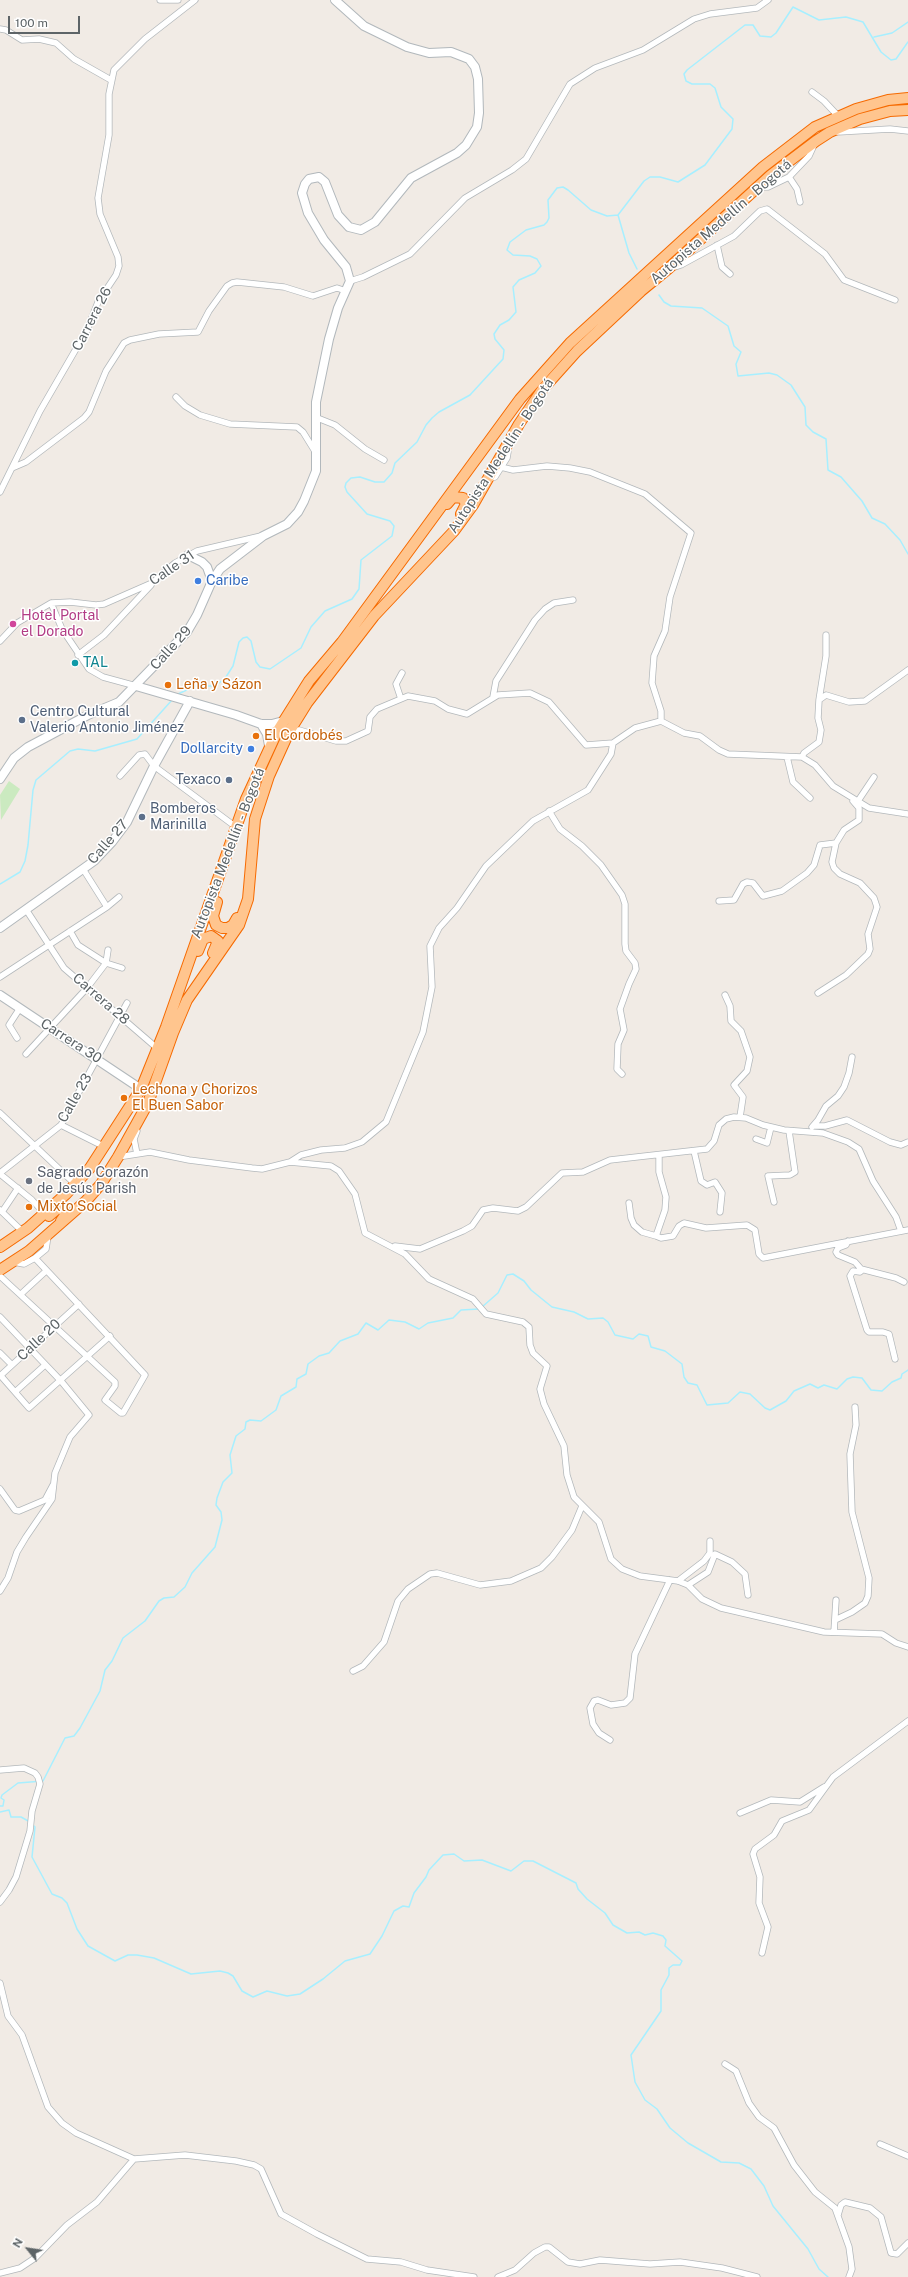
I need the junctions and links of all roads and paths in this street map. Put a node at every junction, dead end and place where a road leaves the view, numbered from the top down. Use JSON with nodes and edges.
{"nodes":[{"id":1,"x":160,"y":0,"type":"edge"},
{"id":2,"x":178,"y":0,"type":"edge"},
{"id":3,"x":195,"y":0,"type":"edge"},
{"id":4,"x":335,"y":0,"type":"edge"},
{"id":5,"x":768,"y":0,"type":"edge"},
{"id":6,"x":0,"y":29,"type":"edge"},
{"id":7,"x":112,"y":80,"type":"junction"},
{"id":8,"x":812,"y":92,"type":"dead end"},
{"id":9,"x":908,"y":98,"type":"edge"},
{"id":10,"x":908,"y":110,"type":"edge"},
{"id":11,"x":839,"y":116,"type":"junction"},
{"id":12,"x":908,"y":131,"type":"edge"},
{"id":13,"x":830,"y":132,"type":"junction"},
{"id":14,"x":816,"y":141,"type":"junction"},
{"id":15,"x":789,"y":177,"type":"junction"},
{"id":16,"x":760,"y":187,"type":"junction"},
{"id":17,"x":800,"y":202,"type":"dead end"},
{"id":18,"x":717,"y":245,"type":"junction"},
{"id":19,"x":670,"y":268,"type":"junction"},
{"id":20,"x":730,"y":274,"type":"dead end"},
{"id":21,"x":350,"y":281,"type":"junction"},
{"id":22,"x":346,"y":291,"type":"junction"},
{"id":23,"x":895,"y":300,"type":"dead end"},
{"id":24,"x":176,"y":397,"type":"dead end"},
{"id":25,"x":315,"y":417,"type":"junction"},
{"id":26,"x":506,"y":448,"type":"junction"},
{"id":27,"x":317,"y":455,"type":"junction"},
{"id":28,"x":384,"y":460,"type":"dead end"},
{"id":29,"x":501,"y":467,"type":"junction"},
{"id":30,"x":12,"y":468,"type":"junction"},
{"id":31,"x":488,"y":479,"type":"junction"},
{"id":32,"x":0,"y":492,"type":"edge"},
{"id":33,"x":422,"y":531,"type":"junction"},
{"id":34,"x":263,"y":536,"type":"junction"},
{"id":35,"x":188,"y":555,"type":"junction"},
{"id":36,"x":430,"y":557,"type":"junction"},
{"id":37,"x":212,"y":581,"type":"junction"},
{"id":38,"x":152,"y":583,"type":"junction"},
{"id":39,"x":572,"y":600,"type":"dead end"},
{"id":40,"x":51,"y":603,"type":"junction"},
{"id":41,"x":826,"y":635,"type":"dead end"},
{"id":42,"x":0,"y":641,"type":"edge"},
{"id":43,"x":78,"y":655,"type":"junction"},
{"id":44,"x":908,"y":670,"type":"edge"},
{"id":45,"x":402,"y":673,"type":"dead end"},
{"id":46,"x":136,"y":686,"type":"junction"},
{"id":47,"x":492,"y":697,"type":"junction"},
{"id":48,"x":401,"y":699,"type":"junction"},
{"id":49,"x":819,"y":700,"type":"junction"},
{"id":50,"x":190,"y":701,"type":"junction"},
{"id":51,"x":283,"y":721,"type":"junction"},
{"id":52,"x":661,"y":722,"type":"junction"},
{"id":53,"x":261,"y":724,"type":"junction"},
{"id":54,"x":289,"y":732,"type":"junction"},
{"id":55,"x":613,"y":743,"type":"junction"},
{"id":56,"x":269,"y":746,"type":"junction"},
{"id":57,"x":786,"y":757,"type":"junction"},
{"id":58,"x":802,"y":757,"type":"junction"},
{"id":59,"x":154,"y":766,"type":"junction"},
{"id":60,"x":120,"y":776,"type":"dead end"},
{"id":61,"x":874,"y":777,"type":"dead end"},
{"id":62,"x":0,"y":778,"type":"edge"},
{"id":63,"x":850,"y":797,"type":"junction"},
{"id":64,"x":810,"y":798,"type":"dead end"},
{"id":65,"x":858,"y":801,"type":"junction"},
{"id":66,"x":549,"y":811,"type":"junction"},
{"id":67,"x":908,"y":814,"type":"edge"},
{"id":68,"x":236,"y":827,"type":"junction"},
{"id":69,"x":836,"y":843,"type":"junction"},
{"id":70,"x":251,"y":852,"type":"junction"},
{"id":71,"x":222,"y":866,"type":"junction"},
{"id":72,"x":83,"y":869,"type":"junction"},
{"id":73,"x":119,"y":897,"type":"dead end"},
{"id":74,"x":719,"y":901,"type":"dead end"},
{"id":75,"x":107,"y":907,"type":"junction"},
{"id":76,"x":27,"y":911,"type":"junction"},
{"id":77,"x":0,"y":928,"type":"edge"},
{"id":78,"x":70,"y":931,"type":"junction"},
{"id":79,"x":48,"y":946,"type":"junction"},
{"id":80,"x":108,"y":950,"type":"dead end"},
{"id":81,"x":106,"y":962,"type":"junction"},
{"id":82,"x":122,"y":968,"type":"dead end"},
{"id":83,"x":0,"y":977,"type":"edge"},
{"id":84,"x":87,"y":988,"type":"junction"},
{"id":85,"x":818,"y":994,"type":"dead end"},
{"id":86,"x":0,"y":995,"type":"edge"},
{"id":87,"x":190,"y":995,"type":"junction"},
{"id":88,"x":725,"y":995,"type":"dead end"},
{"id":89,"x":175,"y":998,"type":"junction"},
{"id":90,"x":127,"y":1003,"type":"dead end"},
{"id":91,"x":20,"y":1008,"type":"junction"},
{"id":92,"x":120,"y":1016,"type":"junction"},
{"id":93,"x":49,"y":1028,"type":"junction"},
{"id":94,"x":17,"y":1038,"type":"dead end"},
{"id":95,"x":158,"y":1049,"type":"junction"},
{"id":96,"x":26,"y":1054,"type":"dead end"},
{"id":97,"x":852,"y":1057,"type":"dead end"},
{"id":98,"x":98,"y":1058,"type":"junction"},
{"id":99,"x":622,"y":1074,"type":"dead end"},
{"id":100,"x":141,"y":1089,"type":"junction"},
{"id":101,"x":148,"y":1103,"type":"junction"},
{"id":102,"x":0,"y":1113,"type":"edge"},
{"id":103,"x":740,"y":1117,"type":"junction"},
{"id":104,"x":61,"y":1125,"type":"junction"},
{"id":105,"x":814,"y":1126,"type":"junction"},
{"id":106,"x":771,"y":1127,"type":"junction"},
{"id":107,"x":789,"y":1130,"type":"junction"},
{"id":108,"x":808,"y":1131,"type":"junction"},
{"id":109,"x":756,"y":1139,"type":"dead end"},
{"id":110,"x":908,"y":1142,"type":"edge"},
{"id":111,"x":35,"y":1146,"type":"junction"},
{"id":112,"x":105,"y":1147,"type":"junction"},
{"id":113,"x":694,"y":1152,"type":"junction"},
{"id":114,"x":137,"y":1154,"type":"junction"},
{"id":115,"x":659,"y":1155,"type":"junction"},
{"id":116,"x":118,"y":1157,"type":"junction"},
{"id":117,"x":290,"y":1162,"type":"junction"},
{"id":118,"x":0,"y":1174,"type":"edge"},
{"id":119,"x":75,"y":1184,"type":"junction"},
{"id":120,"x":18,"y":1188,"type":"junction"},
{"id":121,"x":774,"y":1202,"type":"dead end"},
{"id":122,"x":629,"y":1203,"type":"dead end"},
{"id":123,"x":1,"y":1211,"type":"edge"},
{"id":124,"x":720,"y":1212,"type":"dead end"},
{"id":125,"x":44,"y":1213,"type":"junction"},
{"id":126,"x":908,"y":1230,"type":"edge"},
{"id":127,"x":901,"y":1231,"type":"junction"},
{"id":128,"x":20,"y":1234,"type":"junction"},
{"id":129,"x":48,"y":1236,"type":"junction"},
{"id":130,"x":656,"y":1236,"type":"junction"},
{"id":131,"x":848,"y":1242,"type":"junction"},
{"id":132,"x":388,"y":1245,"type":"junction"},
{"id":133,"x":0,"y":1247,"type":"edge"},
{"id":134,"x":22,"y":1256,"type":"junction"},
{"id":135,"x":35,"y":1258,"type":"junction"},
{"id":136,"x":13,"y":1262,"type":"junction"},
{"id":137,"x":861,"y":1269,"type":"junction"},
{"id":138,"x":0,"y":1270,"type":"edge"},
{"id":139,"x":46,"y":1271,"type":"junction"},
{"id":140,"x":0,"y":1276,"type":"edge"},
{"id":141,"x":904,"y":1282,"type":"dead end"},
{"id":142,"x":21,"y":1294,"type":"junction"},
{"id":143,"x":79,"y":1304,"type":"junction"},
{"id":144,"x":0,"y":1317,"type":"edge"},
{"id":145,"x":55,"y":1325,"type":"junction"},
{"id":146,"x":110,"y":1336,"type":"junction"},
{"id":147,"x":29,"y":1348,"type":"junction"},
{"id":148,"x":0,"y":1352,"type":"edge"},
{"id":149,"x":88,"y":1356,"type":"junction"},
{"id":150,"x":895,"y":1359,"type":"dead end"},
{"id":151,"x":12,"y":1365,"type":"junction"},
{"id":152,"x":45,"y":1366,"type":"junction"},
{"id":153,"x":0,"y":1376,"type":"edge"},
{"id":154,"x":62,"y":1381,"type":"junction"},
{"id":155,"x":15,"y":1392,"type":"junction"},
{"id":156,"x":855,"y":1407,"type":"dead end"},
{"id":157,"x":54,"y":1480,"type":"junction"},
{"id":158,"x":0,"y":1489,"type":"edge"},
{"id":159,"x":582,"y":1506,"type":"junction"},
{"id":160,"x":710,"y":1541,"type":"dead end"},
{"id":161,"x":670,"y":1580,"type":"junction"},
{"id":162,"x":678,"y":1581,"type":"junction"},
{"id":163,"x":688,"y":1585,"type":"junction"},
{"id":164,"x":0,"y":1591,"type":"edge"},
{"id":165,"x":748,"y":1595,"type":"dead end"},
{"id":166,"x":836,"y":1600,"type":"dead end"},
{"id":167,"x":835,"y":1620,"type":"junction"},
{"id":168,"x":834,"y":1632,"type":"junction"},
{"id":169,"x":908,"y":1647,"type":"edge"},
{"id":170,"x":353,"y":1671,"type":"dead end"},
{"id":171,"x":908,"y":1720,"type":"edge"},
{"id":172,"x":610,"y":1740,"type":"dead end"},
{"id":173,"x":0,"y":1770,"type":"edge"},
{"id":174,"x":825,"y":1785,"type":"junction"},
{"id":175,"x":740,"y":1813,"type":"dead end"},
{"id":176,"x":0,"y":1902,"type":"edge"},
{"id":177,"x":762,"y":1953,"type":"dead end"},
{"id":178,"x":0,"y":1984,"type":"edge"},
{"id":179,"x":725,"y":2064,"type":"dead end"},
{"id":180,"x":880,"y":2144,"type":"dead end"},
{"id":181,"x":908,"y":2156,"type":"edge"},
{"id":182,"x":134,"y":2159,"type":"junction"},
{"id":183,"x":838,"y":2214,"type":"junction"},
{"id":184,"x":908,"y":2244,"type":"edge"},
{"id":185,"x":0,"y":2274,"type":"edge"},
{"id":186,"x":474,"y":2277,"type":"edge"},
{"id":187,"x":498,"y":2277,"type":"edge"},
{"id":188,"x":757,"y":2277,"type":"edge"},
{"id":189,"x":849,"y":2277,"type":"edge"}],
"edges":[{"from":1,"to":2,"type":"street"},
{"from":3,"to":7,"type":"street","name":"Carrera 26"},
{"from":4,"to":21,"type":"main road"},
{"from":5,"to":21,"type":"street"},
{"from":6,"to":7,"type":"street"},
{"from":7,"to":30,"type":"street","name":"Carrera 26"},
{"from":8,"to":11,"type":"street"},
{"from":9,"to":11,"type":"highway","name":"Autopista Medellín - Bogotá"},
{"from":10,"to":13,"type":"highway","name":"Autopista Medellín - Bogotá"},
{"from":11,"to":33,"type":"highway","name":"Autopista Medellín - Bogotá"},
{"from":12,"to":13,"type":"street"},
{"from":13,"to":14,"type":"highway","name":"Autopista Medellín - Bogotá"},
{"from":14,"to":15,"type":"street"},
{"from":14,"to":16,"type":"highway","name":"Autopista Medellín - Bogotá"},
{"from":15,"to":16,"type":"street"},
{"from":15,"to":17,"type":"street"},
{"from":16,"to":19,"type":"highway","name":"Autopista Medellín - Bogotá"},
{"from":18,"to":19,"type":"street"},
{"from":18,"to":20,"type":"street"},
{"from":18,"to":23,"type":"street"},
{"from":19,"to":26,"type":"highway","name":"Autopista Medellín - Bogotá"},
{"from":21,"to":22,"type":"main road","name":"Calle 29"},
{"from":22,"to":25,"type":"main road","name":"Calle 29"},
{"from":22,"to":30,"type":"street"},
{"from":24,"to":27,"type":"street"},
{"from":25,"to":27,"type":"main road","name":"Calle 29"},
{"from":25,"to":28,"type":"street"},
{"from":26,"to":29,"type":"street"},
{"from":26,"to":31,"type":"highway","name":"Autopista Medellín - Bogotá"},
{"from":27,"to":34,"type":"main road","name":"Calle 29"},
{"from":29,"to":31,"type":"street"},
{"from":29,"to":52,"type":"street"},
{"from":30,"to":32,"type":"street","name":"Carrera 26"},
{"from":31,"to":36,"type":"highway","name":"Autopista Medellín - Bogotá"},
{"from":33,"to":36,"type":"highway"},
{"from":33,"to":51,"type":"highway","name":"Autopista Medellín - Bogotá"},
{"from":34,"to":35,"type":"street","name":"Calle 31"},
{"from":34,"to":37,"type":"main road","name":"Calle 29"},
{"from":35,"to":37,"type":"main road"},
{"from":35,"to":38,"type":"street","name":"Calle 31"},
{"from":36,"to":54,"type":"highway","name":"Autopista Medellín - Bogotá"},
{"from":37,"to":46,"type":"main road","name":"Calle 29"},
{"from":38,"to":40,"type":"street","name":"Calle 31"},
{"from":38,"to":43,"type":"street"},
{"from":39,"to":47,"type":"street"},
{"from":40,"to":42,"type":"street","name":"Calle 31"},
{"from":40,"to":43,"type":"street"},
{"from":41,"to":49,"type":"street"},
{"from":43,"to":46,"type":"street"},
{"from":44,"to":49,"type":"street"},
{"from":45,"to":48,"type":"street"},
{"from":46,"to":50,"type":"main road"},
{"from":46,"to":62,"type":"main road","name":"Calle 29"},
{"from":47,"to":48,"type":"street"},
{"from":47,"to":55,"type":"street"},
{"from":48,"to":54,"type":"street"},
{"from":49,"to":58,"type":"street"},
{"from":50,"to":53,"type":"main road"},
{"from":50,"to":59,"type":"main road","name":"Calle 27"},
{"from":51,"to":53,"type":"main road"},
{"from":51,"to":56,"type":"highway","name":"Autopista Medellín - Bogotá"},
{"from":52,"to":55,"type":"street"},
{"from":52,"to":57,"type":"street"},
{"from":53,"to":56,"type":"main road"},
{"from":54,"to":70,"type":"highway","name":"Autopista Medellín - Bogotá"},
{"from":55,"to":66,"type":"street"},
{"from":56,"to":68,"type":"highway","name":"Autopista Medellín - Bogotá"},
{"from":57,"to":58,"type":"street"},
{"from":57,"to":64,"type":"street"},
{"from":58,"to":63,"type":"street"},
{"from":59,"to":60,"type":"street"},
{"from":59,"to":68,"type":"street"},
{"from":59,"to":72,"type":"main road","name":"Calle 27"},
{"from":61,"to":65,"type":"street"},
{"from":63,"to":65,"type":"street"},
{"from":63,"to":69,"type":"street"},
{"from":65,"to":67,"type":"street"},
{"from":66,"to":99,"type":"street"},
{"from":66,"to":117,"type":"street"},
{"from":68,"to":71,"type":"highway","name":"Autopista Medellín - Bogotá"},
{"from":69,"to":74,"type":"street"},
{"from":69,"to":85,"type":"street"},
{"from":70,"to":71,"type":"highway"},
{"from":70,"to":87,"type":"highway","name":"Autopista Medellín - Bogotá"},
{"from":71,"to":89,"type":"highway","name":"Autopista Medellín - Bogotá"},
{"from":72,"to":75,"type":"street"},
{"from":72,"to":76,"type":"main road","name":"Calle 27"},
{"from":73,"to":75,"type":"street"},
{"from":75,"to":78,"type":"street"},
{"from":76,"to":77,"type":"main road","name":"Calle 27"},
{"from":76,"to":79,"type":"street","name":"Carrera 28"},
{"from":78,"to":79,"type":"street"},
{"from":78,"to":81,"type":"street"},
{"from":79,"to":83,"type":"street"},
{"from":79,"to":84,"type":"street","name":"Carrera 28"},
{"from":80,"to":81,"type":"street"},
{"from":81,"to":82,"type":"street"},
{"from":81,"to":84,"type":"street"},
{"from":84,"to":92,"type":"street","name":"Carrera 28"},
{"from":84,"to":93,"type":"street"},
{"from":86,"to":91,"type":"main road","name":"Carrera 30"},
{"from":87,"to":89,"type":"highway"},
{"from":87,"to":101,"type":"highway","name":"Autopista Medellín - Bogotá"},
{"from":88,"to":103,"type":"street"},
{"from":89,"to":95,"type":"highway","name":"Autopista Medellín - Bogotá"},
{"from":90,"to":92,"type":"street","name":"Calle 23"},
{"from":91,"to":93,"type":"main road","name":"Carrera 30"},
{"from":91,"to":94,"type":"street"},
{"from":92,"to":95,"type":"street","name":"Carrera 28"},
{"from":92,"to":98,"type":"street","name":"Calle 23"},
{"from":93,"to":96,"type":"street"},
{"from":93,"to":98,"type":"main road","name":"Carrera 30"},
{"from":95,"to":100,"type":"highway","name":"Autopista Medellín - Bogotá"},
{"from":97,"to":105,"type":"street"},
{"from":98,"to":100,"type":"main road","name":"Carrera 30"},
{"from":98,"to":104,"type":"street","name":"Calle 23"},
{"from":100,"to":112,"type":"highway","name":"Autopista Medellín - Bogotá"},
{"from":101,"to":114,"type":"street"},
{"from":101,"to":116,"type":"highway","name":"Autopista Medellín - Bogotá"},
{"from":102,"to":111,"type":"street"},
{"from":103,"to":106,"type":"street"},
{"from":103,"to":113,"type":"street"},
{"from":104,"to":111,"type":"street","name":"Calle 23"},
{"from":104,"to":112,"type":"street"},
{"from":105,"to":108,"type":"street"},
{"from":105,"to":110,"type":"street"},
{"from":106,"to":107,"type":"street"},
{"from":106,"to":109,"type":"street"},
{"from":107,"to":108,"type":"street"},
{"from":107,"to":121,"type":"street"},
{"from":108,"to":127,"type":"street"},
{"from":111,"to":118,"type":"street","name":"Calle 23"},
{"from":111,"to":119,"type":"street"},
{"from":112,"to":119,"type":"highway","name":"Autopista Medellín - Bogotá"},
{"from":113,"to":115,"type":"street"},
{"from":113,"to":124,"type":"street"},
{"from":114,"to":116,"type":"street"},
{"from":114,"to":117,"type":"street"},
{"from":115,"to":130,"type":"street"},
{"from":115,"to":132,"type":"street"},
{"from":116,"to":129,"type":"highway","name":"Autopista Medellín - Bogotá"},
{"from":117,"to":132,"type":"street"},
{"from":118,"to":120,"type":"street"},
{"from":119,"to":125,"type":"highway","name":"Autopista Medellín - Bogotá"},
{"from":120,"to":123,"type":"street"},
{"from":120,"to":125,"type":"street"},
{"from":122,"to":130,"type":"street"},
{"from":123,"to":128,"type":"street"},
{"from":125,"to":128,"type":"highway","name":"Autopista Medellín - Bogotá"},
{"from":126,"to":127,"type":"street"},
{"from":127,"to":131,"type":"street"},
{"from":128,"to":133,"type":"highway","name":"Autopista Medellín - Bogotá"},
{"from":128,"to":134,"type":"highway"},
{"from":129,"to":134,"type":"highway","name":"Autopista Medellín - Bogotá"},
{"from":129,"to":135,"type":"street"},
{"from":130,"to":131,"type":"street"},
{"from":131,"to":137,"type":"street"},
{"from":132,"to":159,"type":"street"},
{"from":134,"to":136,"type":"highway","name":"Autopista Medellín - Bogotá"},
{"from":135,"to":136,"type":"street"},
{"from":135,"to":139,"type":"street"},
{"from":136,"to":138,"type":"highway","name":"Autopista Medellín - Bogotá"},
{"from":137,"to":141,"type":"street"},
{"from":137,"to":150,"type":"street"},
{"from":139,"to":142,"type":"street"},
{"from":139,"to":143,"type":"street"},
{"from":140,"to":142,"type":"street"},
{"from":142,"to":145,"type":"street"},
{"from":143,"to":145,"type":"street","name":"Calle 20"},
{"from":143,"to":146,"type":"street"},
{"from":144,"to":147,"type":"street"},
{"from":145,"to":147,"type":"street","name":"Calle 20"},
{"from":145,"to":149,"type":"street"},
{"from":146,"to":149,"type":"street"},
{"from":146,"to":149,"type":"street"},
{"from":147,"to":151,"type":"street","name":"Calle 20"},
{"from":147,"to":152,"type":"street"},
{"from":148,"to":151,"type":"street"},
{"from":149,"to":154,"type":"street"},
{"from":151,"to":153,"type":"street","name":"Calle 20"},
{"from":152,"to":154,"type":"street"},
{"from":152,"to":155,"type":"street"},
{"from":153,"to":155,"type":"street"},
{"from":154,"to":155,"type":"street"},
{"from":154,"to":157,"type":"street"},
{"from":156,"to":167,"type":"street"},
{"from":157,"to":158,"type":"street"},
{"from":157,"to":164,"type":"street"},
{"from":159,"to":161,"type":"street"},
{"from":159,"to":170,"type":"street"},
{"from":160,"to":162,"type":"street"},
{"from":161,"to":162,"type":"street"},
{"from":161,"to":172,"type":"street"},
{"from":162,"to":163,"type":"street"},
{"from":163,"to":165,"type":"street"},
{"from":163,"to":168,"type":"street"},
{"from":166,"to":167,"type":"street"},
{"from":167,"to":168,"type":"street"},
{"from":168,"to":169,"type":"street"},
{"from":171,"to":174,"type":"street"},
{"from":173,"to":176,"type":"street"},
{"from":174,"to":175,"type":"street"},
{"from":174,"to":177,"type":"street"},
{"from":178,"to":182,"type":"street"},
{"from":179,"to":183,"type":"street"},
{"from":180,"to":181,"type":"street"},
{"from":182,"to":185,"type":"street"},
{"from":182,"to":186,"type":"street"},
{"from":183,"to":184,"type":"street"},
{"from":183,"to":189,"type":"street"},
{"from":187,"to":188,"type":"street"}]}
